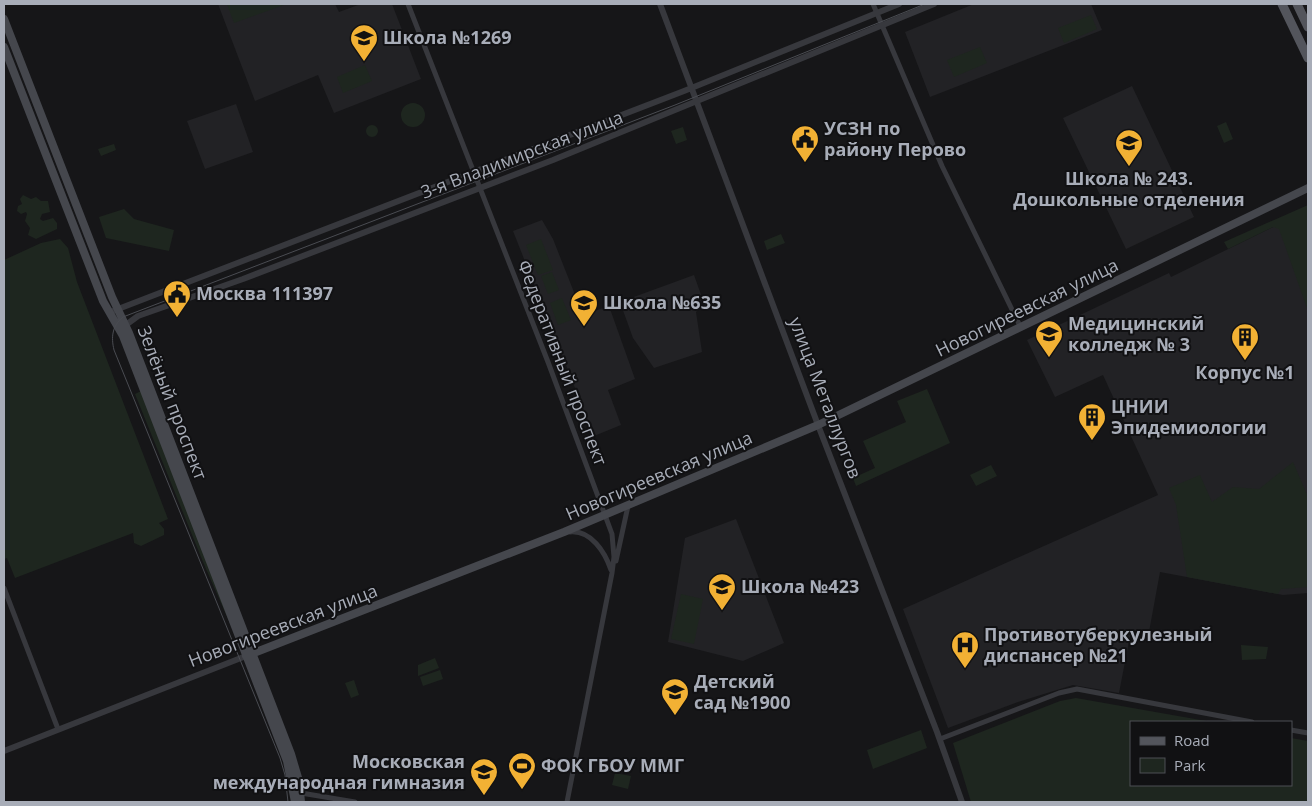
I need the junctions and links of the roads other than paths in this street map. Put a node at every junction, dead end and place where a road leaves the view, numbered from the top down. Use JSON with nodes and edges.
{"nodes":[{"id":1,"x":408,"y":4,"type":"edge"},
{"id":2,"x":660,"y":4,"type":"edge"},
{"id":3,"x":874,"y":4,"type":"edge"},
{"id":4,"x":899,"y":4,"type":"edge"},
{"id":5,"x":934,"y":4,"type":"edge"},
{"id":6,"x":1282,"y":4,"type":"edge"},
{"id":7,"x":1297,"y":4,"type":"edge"},
{"id":8,"x":877,"y":13,"type":"junction"},
{"id":9,"x":4,"y":19,"type":"edge"},
{"id":10,"x":882,"y":26,"type":"junction"},
{"id":11,"x":1308,"y":28,"type":"edge"},
{"id":12,"x":4,"y":47,"type":"edge"},
{"id":13,"x":1308,"y":58,"type":"edge"},
{"id":14,"x":693,"y":88,"type":"junction"},
{"id":15,"x":698,"y":101,"type":"junction"},
{"id":16,"x":473,"y":172,"type":"junction"},
{"id":17,"x":480,"y":188,"type":"junction"},
{"id":18,"x":1308,"y":188,"type":"edge"},
{"id":19,"x":118,"y":309,"type":"junction"},
{"id":20,"x":110,"y":312,"type":"junction"},
{"id":21,"x":123,"y":327,"type":"junction"},
{"id":22,"x":1021,"y":328,"type":"junction"},
{"id":23,"x":818,"y":425,"type":"junction"},
{"id":24,"x":628,"y":506,"type":"junction"},
{"id":25,"x":605,"y":516,"type":"junction"},
{"id":26,"x":564,"y":532,"type":"junction"},
{"id":27,"x":612,"y":573,"type":"junction"},
{"id":28,"x":4,"y":588,"type":"edge"},
{"id":29,"x":249,"y":654,"type":"junction"},
{"id":30,"x":1247,"y":721,"type":"edge"},
{"id":31,"x":58,"y":729,"type":"junction"},
{"id":32,"x":1292,"y":730,"type":"edge"},
{"id":33,"x":1308,"y":733,"type":"edge"},
{"id":34,"x":940,"y":739,"type":"junction"},
{"id":35,"x":4,"y":750,"type":"edge"},
{"id":36,"x":301,"y":793,"type":"junction"},
{"id":37,"x":295,"y":802,"type":"edge"},
{"id":38,"x":301,"y":802,"type":"edge"},
{"id":39,"x":355,"y":802,"type":"edge"},
{"id":40,"x":567,"y":802,"type":"edge"},
{"id":41,"x":962,"y":802,"type":"edge"}],
"edges":[{"from":1,"to":16,"type":"street","name":"Федеративный проспект"},
{"from":2,"to":14,"type":"street","name":"улица Металлургов"},
{"from":3,"to":8,"type":"street"},
{"from":4,"to":8,"type":"street","name":"3-я Владимирская улица"},
{"from":5,"to":10,"type":"street","name":"3-я Владимирская улица"},
{"from":6,"to":13,"type":"main road"},
{"from":7,"to":11,"type":"main road"},
{"from":8,"to":10,"type":"street"},
{"from":8,"to":14,"type":"street","name":"3-я Владимирская улица"},
{"from":9,"to":19,"type":"main road","name":"Зелёный проспект"},
{"from":10,"to":15,"type":"street","name":"3-я Владимирская улица"},
{"from":10,"to":22,"type":"street"},
{"from":12,"to":20,"type":"main road","name":"Зелёный проспект"},
{"from":14,"to":15,"type":"street","name":"улица Металлургов"},
{"from":14,"to":16,"type":"street","name":"3-я Владимирская улица"},
{"from":15,"to":17,"type":"street","name":"3-я Владимирская улица"},
{"from":15,"to":23,"type":"street","name":"улица Металлургов"},
{"from":16,"to":17,"type":"street","name":"Федеративный проспект"},
{"from":16,"to":19,"type":"street","name":"3-я Владимирская улица"},
{"from":17,"to":21,"type":"street","name":"3-я Владимирская улица"},
{"from":17,"to":25,"type":"street","name":"Федеративный проспект"},
{"from":18,"to":22,"type":"main road","name":"Новогиреевская улица"},
{"from":19,"to":20,"type":"street","name":"3-я Владимирская улица"},
{"from":19,"to":21,"type":"main road","name":"Зелёный проспект"},
{"from":20,"to":21,"type":"main road","name":"Зелёный проспект"},
{"from":21,"to":29,"type":"main road","name":"Зелёный проспект"},
{"from":22,"to":23,"type":"main road","name":"Новогиреевская улица"},
{"from":23,"to":24,"type":"main road","name":"Новогиреевская улица"},
{"from":23,"to":34,"type":"street","name":"улица Металлургов"},
{"from":24,"to":25,"type":"main road","name":"Новогиреевская улица"},
{"from":24,"to":27,"type":"street"},
{"from":25,"to":26,"type":"main road","name":"Новогиреевская улица"},
{"from":25,"to":27,"type":"street","name":"Федеративный проспект"},
{"from":26,"to":27,"type":"street"},
{"from":26,"to":29,"type":"main road","name":"Новогиреевская улица"},
{"from":27,"to":40,"type":"street","name":"Федеративный проспект"},
{"from":28,"to":31,"type":"street"},
{"from":29,"to":31,"type":"street","name":"Новогиреевская улица"},
{"from":29,"to":36,"type":"main road","name":"Зелёный проспект"},
{"from":29,"to":37,"type":"main road","name":"Зелёный проспект"},
{"from":30,"to":34,"type":"street"},
{"from":31,"to":35,"type":"street","name":"Новогиреевская улица"},
{"from":32,"to":33,"type":"street"},
{"from":34,"to":41,"type":"street","name":"улица Металлургов"},
{"from":36,"to":38,"type":"main road","name":"Зелёный проспект"},
{"from":36,"to":39,"type":"street"}]}
